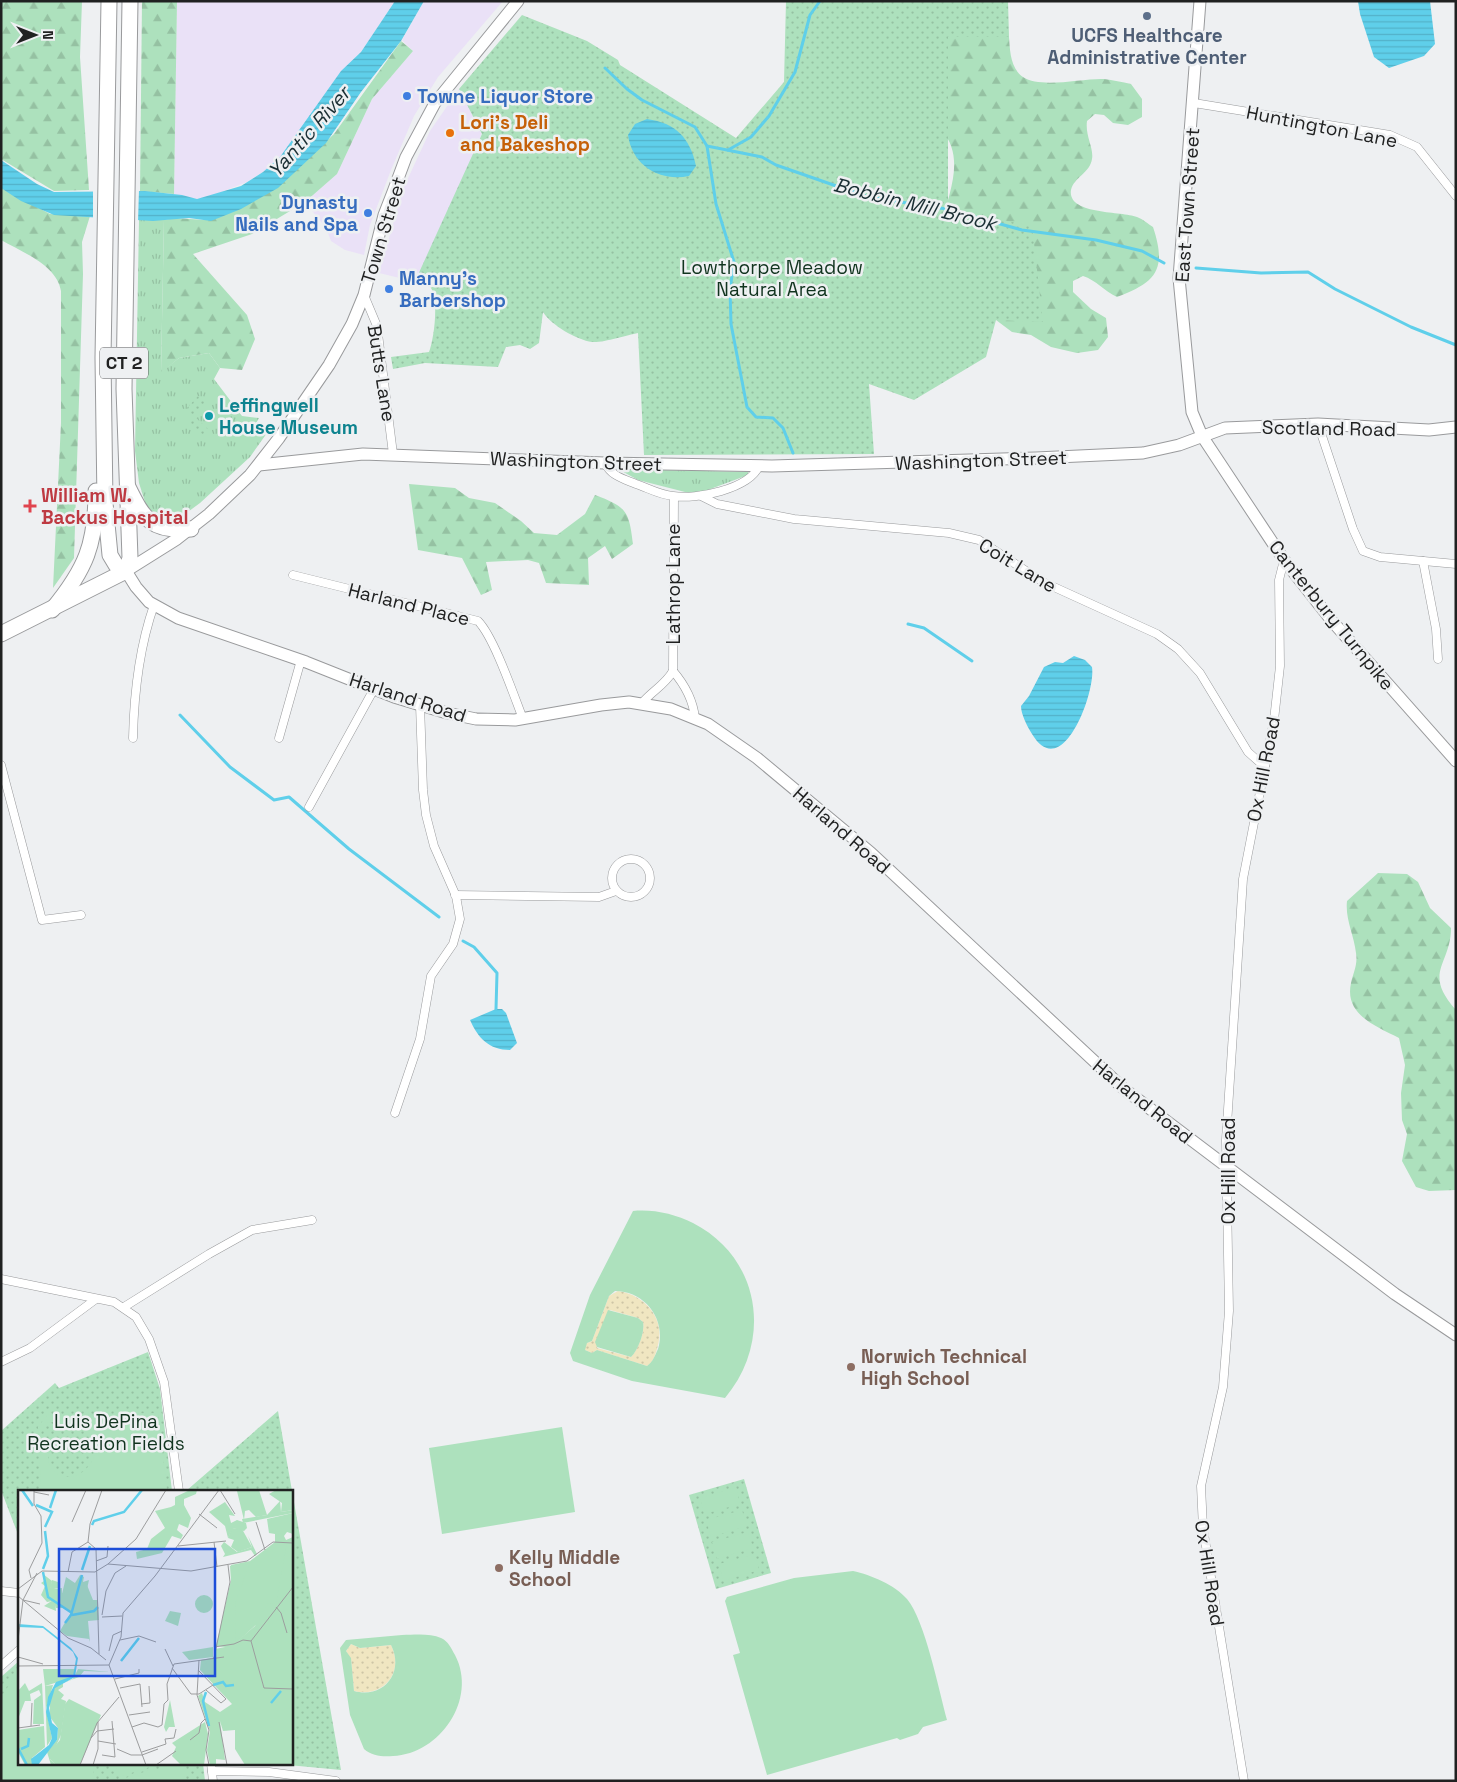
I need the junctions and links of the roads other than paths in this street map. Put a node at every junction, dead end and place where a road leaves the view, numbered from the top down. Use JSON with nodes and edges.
{"nodes":[{"id":1,"x":109,"y":1,"type":"edge"},
{"id":2,"x":130,"y":1,"type":"edge"},
{"id":3,"x":518,"y":1,"type":"edge"},
{"id":4,"x":1200,"y":1,"type":"edge"},
{"id":5,"x":1194,"y":103,"type":"junction"},
{"id":6,"x":1456,"y":196,"type":"edge"},
{"id":7,"x":364,"y":295,"type":"junction"},
{"id":8,"x":1318,"y":424,"type":"junction"},
{"id":9,"x":1456,"y":427,"type":"edge"},
{"id":10,"x":103,"y":428,"type":"junction"},
{"id":11,"x":1202,"y":436,"type":"junction"},
{"id":12,"x":393,"y":454,"type":"junction"},
{"id":13,"x":605,"y":463,"type":"junction"},
{"id":14,"x":259,"y":465,"type":"junction"},
{"id":15,"x":759,"y":466,"type":"junction"},
{"id":16,"x":125,"y":481,"type":"junction"},
{"id":17,"x":674,"y":496,"type":"junction"},
{"id":18,"x":701,"y":496,"type":"junction"},
{"id":19,"x":191,"y":529,"type":"junction"},
{"id":20,"x":1284,"y":560,"type":"junction"},
{"id":21,"x":1423,"y":561,"type":"junction"},
{"id":22,"x":1456,"y":564,"type":"edge"},
{"id":23,"x":126,"y":571,"type":"junction"},
{"id":24,"x":293,"y":575,"type":"dead end"},
{"id":25,"x":154,"y":605,"type":"junction"},
{"id":26,"x":52,"y":610,"type":"junction"},
{"id":27,"x":1,"y":634,"type":"edge"},
{"id":28,"x":1438,"y":659,"type":"dead end"},
{"id":29,"x":301,"y":660,"type":"junction"},
{"id":30,"x":673,"y":671,"type":"junction"},
{"id":31,"x":374,"y":689,"type":"junction"},
{"id":32,"x":642,"y":703,"type":"junction"},
{"id":33,"x":420,"y":705,"type":"junction"},
{"id":34,"x":695,"y":718,"type":"junction"},
{"id":35,"x":523,"y":719,"type":"junction"},
{"id":36,"x":132,"y":738,"type":"dead end"},
{"id":37,"x":280,"y":738,"type":"dead end"},
{"id":38,"x":1456,"y":761,"type":"edge"},
{"id":39,"x":1,"y":764,"type":"edge"},
{"id":40,"x":1265,"y":767,"type":"junction"},
{"id":41,"x":309,"y":807,"type":"dead end"},
{"id":42,"x":616,"y":891,"type":"junction"},
{"id":43,"x":455,"y":894,"type":"junction"},
{"id":44,"x":81,"y":915,"type":"dead end"},
{"id":45,"x":395,"y":1113,"type":"dead end"},
{"id":46,"x":1226,"y":1169,"type":"junction"},
{"id":47,"x":312,"y":1220,"type":"dead end"},
{"id":48,"x":1,"y":1279,"type":"edge"},
{"id":49,"x":96,"y":1299,"type":"junction"},
{"id":50,"x":124,"y":1307,"type":"junction"},
{"id":51,"x":1456,"y":1335,"type":"edge"},
{"id":52,"x":1,"y":1362,"type":"edge"},
{"id":53,"x":179,"y":1490,"type":"edge"},
{"id":54,"x":1,"y":1592,"type":"edge"},
{"id":55,"x":18,"y":1593,"type":"edge"},
{"id":56,"x":18,"y":1651,"type":"edge"},
{"id":57,"x":1,"y":1666,"type":"edge"},
{"id":58,"x":211,"y":1767,"type":"edge"},
{"id":59,"x":213,"y":1781,"type":"edge"},
{"id":60,"x":336,"y":1781,"type":"edge"},
{"id":61,"x":1244,"y":1781,"type":"edge"}],
"edges":[{"from":1,"to":10,"type":"highway","number":"CT 2"},
{"from":2,"to":16,"type":"highway","number":"CT 2"},
{"from":3,"to":7,"type":"main road","name":"Town Street"},
{"from":4,"to":5,"type":"main road","name":"East Town Street"},
{"from":5,"to":6,"type":"street","name":"Huntington Lane"},
{"from":5,"to":11,"type":"main road","name":"East Town Street"},
{"from":7,"to":12,"type":"street","name":"Butts Lane"},
{"from":7,"to":14,"type":"main road","name":"Town Street"},
{"from":8,"to":9,"type":"main road","name":"Scotland Road"},
{"from":8,"to":11,"type":"main road","name":"Scotland Road"},
{"from":8,"to":21,"type":"street"},
{"from":10,"to":23,"type":"highway"},
{"from":10,"to":26,"type":"highway","number":"CT 2"},
{"from":11,"to":15,"type":"main road","name":"Washington Street"},
{"from":11,"to":20,"type":"main road","name":"Canterbury Turnpike"},
{"from":12,"to":13,"type":"main road","name":"Washington Street"},
{"from":12,"to":14,"type":"main road","name":"Washington Street"},
{"from":13,"to":15,"type":"main road","name":"Washington Street"},
{"from":13,"to":17,"type":"street","name":"Lathrop Lane"},
{"from":14,"to":19,"type":"main road"},
{"from":15,"to":18,"type":"street","name":"Lathrop Lane"},
{"from":16,"to":19,"type":"highway"},
{"from":16,"to":23,"type":"highway","number":"CT 2"},
{"from":17,"to":18,"type":"street","name":"Lathrop Lane"},
{"from":17,"to":30,"type":"street","name":"Lathrop Lane"},
{"from":18,"to":40,"type":"street","name":"Coit Lane"},
{"from":19,"to":23,"type":"main road"},
{"from":20,"to":38,"type":"main road","name":"Canterbury Turnpike"},
{"from":20,"to":40,"type":"street","name":"Ox Hill Road"},
{"from":21,"to":22,"type":"street"},
{"from":21,"to":28,"type":"street"},
{"from":23,"to":25,"type":"main road","name":"Harland Road"},
{"from":23,"to":26,"type":"highway","number":"CT 2"},
{"from":24,"to":35,"type":"street","name":"Harland Place"},
{"from":25,"to":29,"type":"main road","name":"Harland Road"},
{"from":25,"to":36,"type":"street"},
{"from":26,"to":27,"type":"highway","number":"CT 2"},
{"from":29,"to":31,"type":"main road","name":"Harland Road"},
{"from":29,"to":37,"type":"street"},
{"from":30,"to":32,"type":"street","name":"Lathrop Lane"},
{"from":30,"to":34,"type":"street","name":"Lathrop Lane"},
{"from":31,"to":33,"type":"main road","name":"Harland Road"},
{"from":31,"to":41,"type":"street"},
{"from":32,"to":34,"type":"main road","name":"Harland Road"},
{"from":32,"to":35,"type":"main road","name":"Harland Road"},
{"from":33,"to":35,"type":"main road","name":"Harland Road"},
{"from":33,"to":43,"type":"street"},
{"from":34,"to":46,"type":"main road","name":"Harland Road"},
{"from":39,"to":44,"type":"street"},
{"from":40,"to":46,"type":"street","name":"Ox Hill Road"},
{"from":42,"to":42,"type":"street"},
{"from":42,"to":43,"type":"street"},
{"from":43,"to":45,"type":"street"},
{"from":46,"to":51,"type":"main road","name":"Harland Road"},
{"from":46,"to":61,"type":"street","name":"Ox Hill Road"},
{"from":47,"to":50,"type":"street"},
{"from":48,"to":49,"type":"street"},
{"from":49,"to":50,"type":"street"},
{"from":49,"to":52,"type":"street"},
{"from":50,"to":53,"type":"street"},
{"from":54,"to":55,"type":"street"},
{"from":56,"to":57,"type":"street"},
{"from":58,"to":59,"type":"street"},
{"from":58,"to":60,"type":"street"}]}
